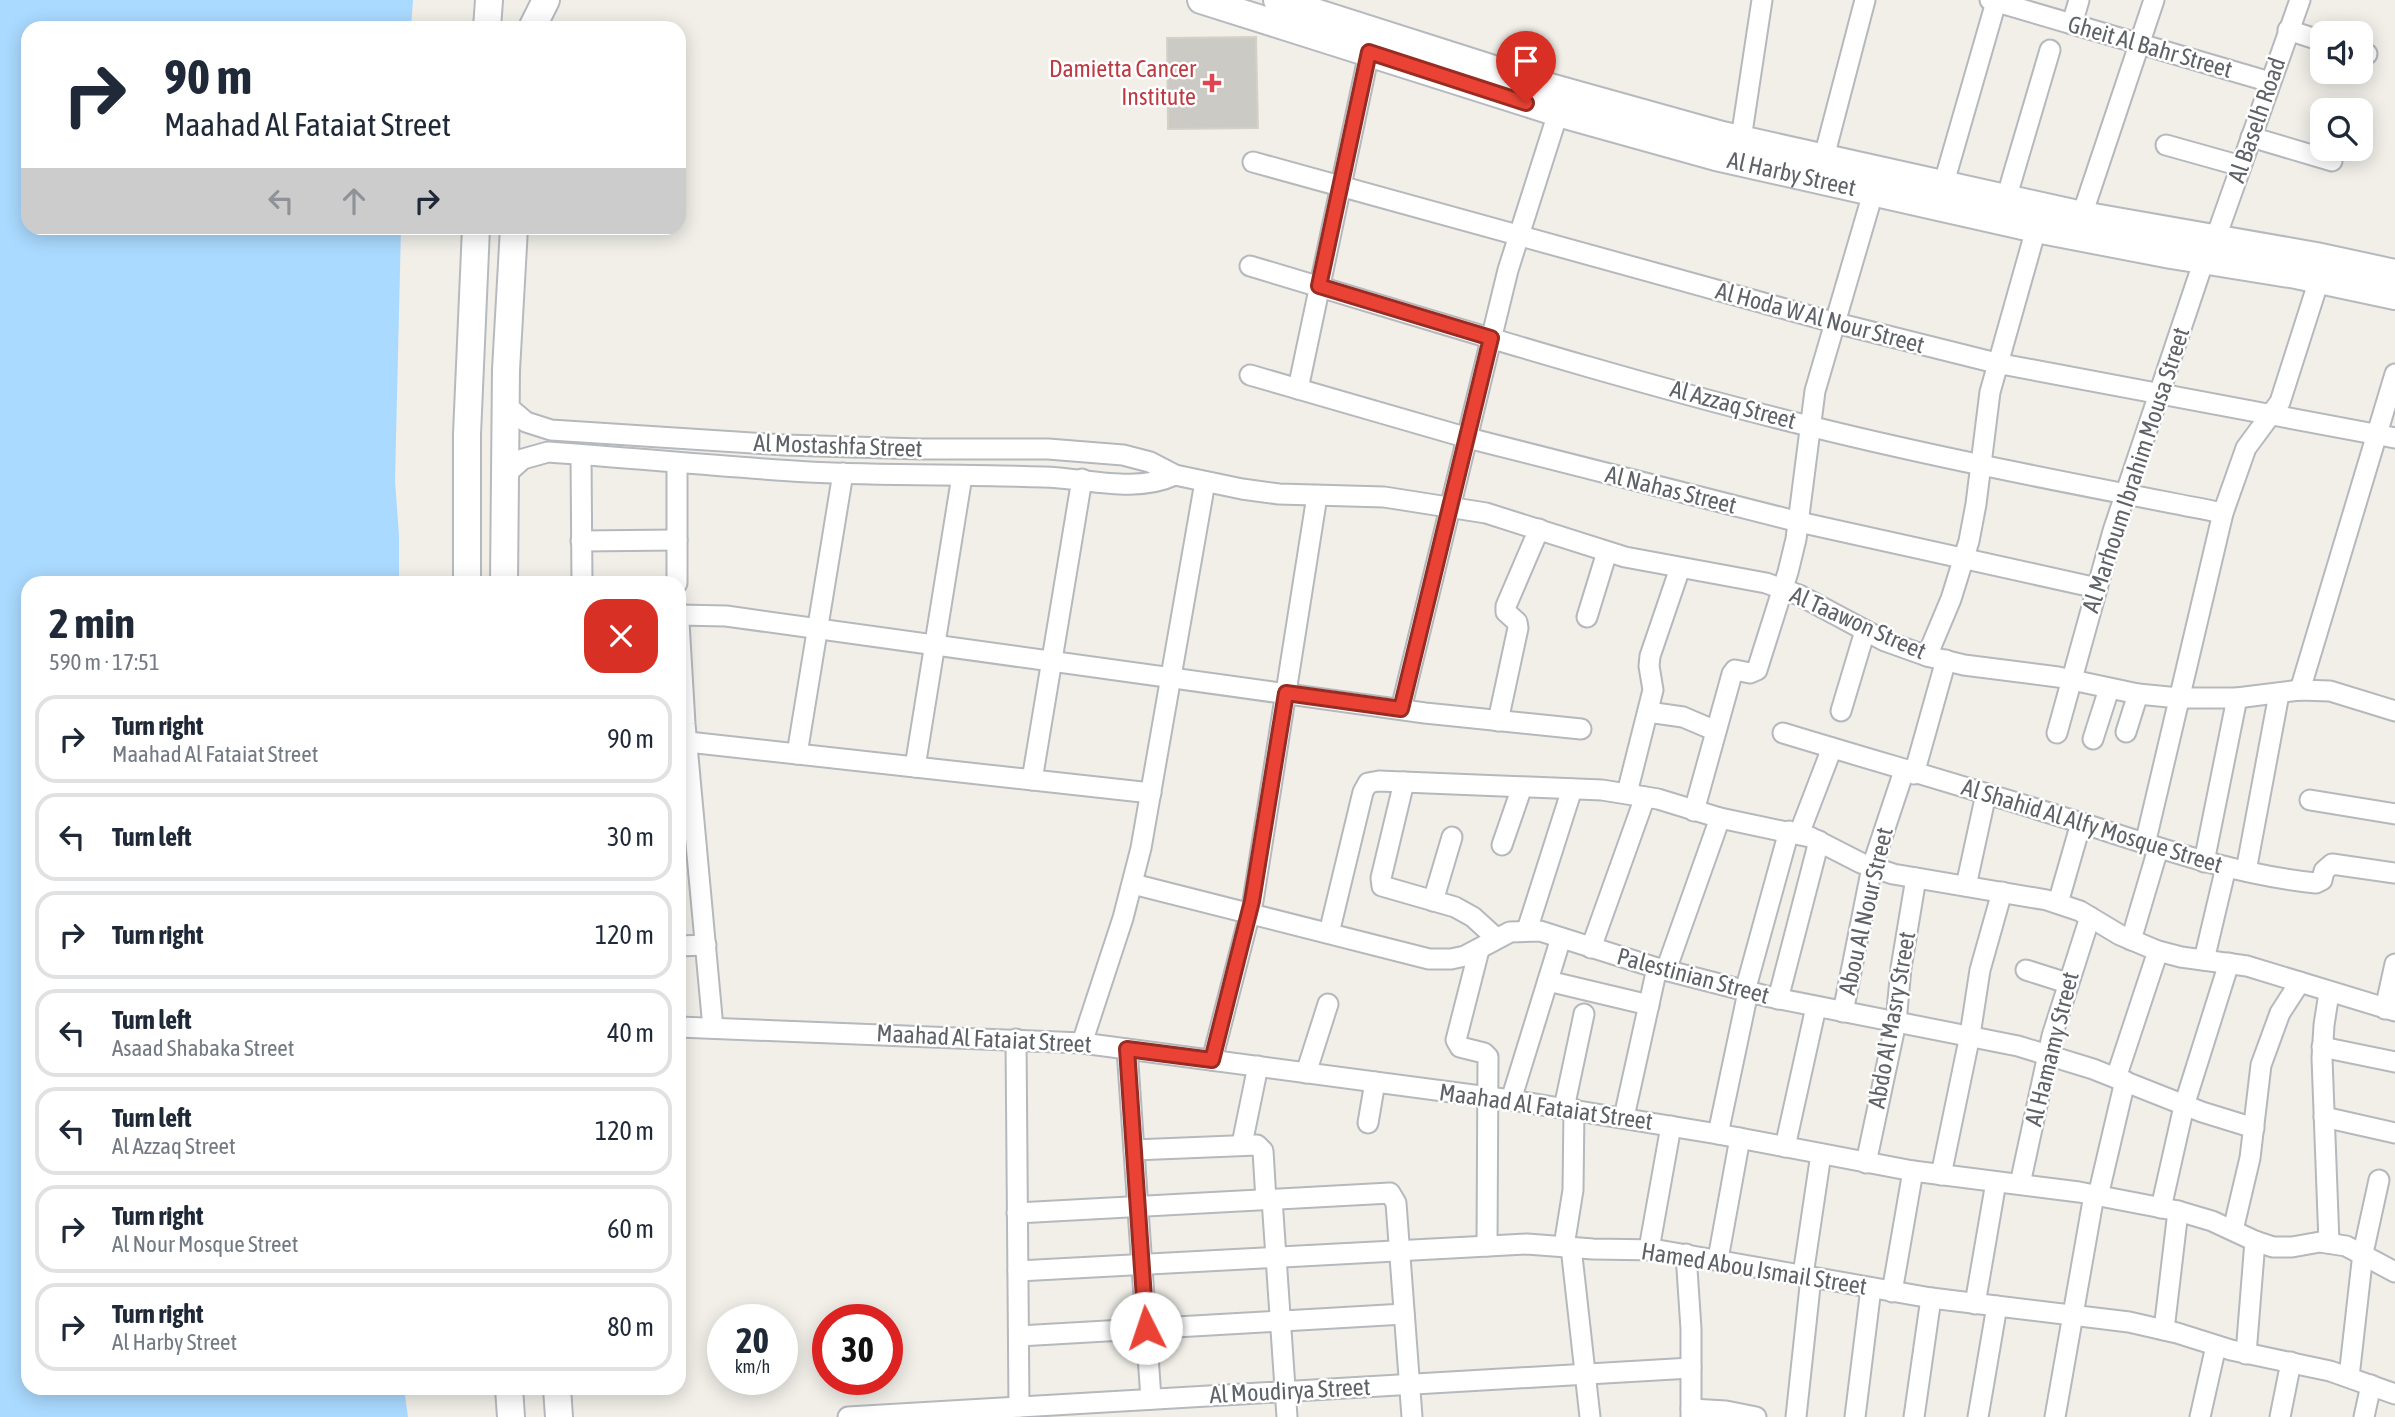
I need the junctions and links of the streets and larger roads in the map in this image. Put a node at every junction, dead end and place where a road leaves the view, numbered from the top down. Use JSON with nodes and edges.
{"nodes":[{"id":1,"x":489,"y":0,"type":"edge"},
{"id":2,"x":530,"y":0,"type":"edge"},
{"id":3,"x":546,"y":0,"type":"edge"},
{"id":4,"x":1201,"y":0,"type":"edge"},
{"id":5,"x":1277,"y":0,"type":"edge"},
{"id":6,"x":1762,"y":0,"type":"edge"},
{"id":7,"x":1865,"y":0,"type":"edge"},
{"id":8,"x":2079,"y":0,"type":"edge"},
{"id":9,"x":2154,"y":0,"type":"edge"},
{"id":10,"x":2300,"y":0,"type":"edge"},
{"id":11,"x":1993,"y":1,"type":"edge"},
{"id":12,"x":488,"y":21,"type":"edge"},
{"id":13,"x":531,"y":21,"type":"edge"},
{"id":14,"x":535,"y":21,"type":"edge"},
{"id":15,"x":2072,"y":24,"type":"junction"},
{"id":16,"x":2288,"y":30,"type":"junction"},
{"id":17,"x":2310,"y":37,"type":"edge"},
{"id":18,"x":2139,"y":44,"type":"junction"},
{"id":19,"x":2050,"y":51,"type":"dead end"},
{"id":20,"x":1369,"y":52,"type":"junction"},
{"id":21,"x":2270,"y":82,"type":"junction"},
{"id":22,"x":1558,"y":113,"type":"junction"},
{"id":23,"x":2251,"y":137,"type":"junction"},
{"id":24,"x":1741,"y":139,"type":"junction"},
{"id":25,"x":2166,"y":145,"type":"dead end"},
{"id":26,"x":2310,"y":154,"type":"edge"},
{"id":27,"x":1824,"y":158,"type":"junction"},
{"id":28,"x":1253,"y":162,"type":"dead end"},
{"id":29,"x":2241,"y":166,"type":"junction"},
{"id":30,"x":1340,"y":186,"type":"junction"},
{"id":31,"x":1927,"y":190,"type":"junction"},
{"id":32,"x":1873,"y":192,"type":"junction"},
{"id":33,"x":2006,"y":199,"type":"junction"},
{"id":34,"x":2082,"y":215,"type":"junction"},
{"id":35,"x":2036,"y":229,"type":"junction"},
{"id":36,"x":475,"y":235,"type":"edge"},
{"id":37,"x":514,"y":235,"type":"edge"},
{"id":38,"x":1518,"y":235,"type":"junction"},
{"id":39,"x":2210,"y":250,"type":"junction"},
{"id":40,"x":1250,"y":266,"type":"dead end"},
{"id":41,"x":2319,"y":280,"type":"junction"},
{"id":42,"x":2388,"y":283,"type":"edge"},
{"id":43,"x":1319,"y":286,"type":"junction"},
{"id":44,"x":1836,"y":323,"type":"junction"},
{"id":45,"x":1491,"y":338,"type":"junction"},
{"id":46,"x":1996,"y":363,"type":"junction"},
{"id":47,"x":2395,"y":373,"type":"edge"},
{"id":48,"x":1250,"y":375,"type":"dead end"},
{"id":49,"x":1298,"y":389,"type":"junction"},
{"id":50,"x":2160,"y":394,"type":"junction"},
{"id":51,"x":506,"y":405,"type":"junction"},
{"id":52,"x":2272,"y":415,"type":"junction"},
{"id":53,"x":1809,"y":426,"type":"junction"},
{"id":54,"x":649,"y":437,"type":"junction"},
{"id":55,"x":2386,"y":437,"type":"edge"},
{"id":56,"x":1468,"y":438,"type":"junction"},
{"id":57,"x":581,"y":455,"type":"junction"},
{"id":58,"x":649,"y":461,"type":"junction"},
{"id":59,"x":677,"y":463,"type":"junction"},
{"id":60,"x":1980,"y":465,"type":"junction"},
{"id":61,"x":843,"y":473,"type":"junction"},
{"id":62,"x":1175,"y":475,"type":"junction"},
{"id":63,"x":504,"y":476,"type":"junction"},
{"id":64,"x":962,"y":476,"type":"junction"},
{"id":65,"x":1082,"y":479,"type":"junction"},
{"id":66,"x":1205,"y":482,"type":"junction"},
{"id":67,"x":2126,"y":494,"type":"junction"},
{"id":68,"x":1317,"y":496,"type":"junction"},
{"id":69,"x":1451,"y":506,"type":"junction"},
{"id":70,"x":2223,"y":513,"type":"junction"},
{"id":71,"x":1799,"y":522,"type":"junction"},
{"id":72,"x":1539,"y":528,"type":"junction"},
{"id":73,"x":677,"y":540,"type":"junction"},
{"id":74,"x":581,"y":541,"type":"junction"},
{"id":75,"x":1607,"y":552,"type":"junction"},
{"id":76,"x":1964,"y":560,"type":"junction"},
{"id":77,"x":1680,"y":568,"type":"junction"},
{"id":78,"x":467,"y":576,"type":"edge"},
{"id":79,"x":504,"y":576,"type":"edge"},
{"id":80,"x":582,"y":576,"type":"edge"},
{"id":81,"x":677,"y":576,"type":"edge"},
{"id":82,"x":1782,"y":588,"type":"junction"},
{"id":83,"x":2097,"y":588,"type":"junction"},
{"id":84,"x":686,"y":615,"type":"edge"},
{"id":85,"x":1587,"y":617,"type":"dead end"},
{"id":86,"x":817,"y":628,"type":"junction"},
{"id":87,"x":1865,"y":631,"type":"junction"},
{"id":88,"x":935,"y":644,"type":"junction"},
{"id":89,"x":1927,"y":656,"type":"junction"},
{"id":90,"x":1946,"y":660,"type":"junction"},
{"id":91,"x":1052,"y":661,"type":"junction"},
{"id":92,"x":1171,"y":677,"type":"junction"},
{"id":93,"x":2072,"y":680,"type":"junction"},
{"id":94,"x":2109,"y":689,"type":"junction"},
{"id":95,"x":2300,"y":690,"type":"junction"},
{"id":96,"x":1286,"y":693,"type":"junction"},
{"id":97,"x":2138,"y":694,"type":"junction"},
{"id":98,"x":2279,"y":694,"type":"junction"},
{"id":99,"x":2179,"y":698,"type":"junction"},
{"id":100,"x":2237,"y":698,"type":"junction"},
{"id":101,"x":1401,"y":709,"type":"junction"},
{"id":102,"x":2395,"y":710,"type":"edge"},
{"id":103,"x":1842,"y":711,"type":"dead end"},
{"id":104,"x":1648,"y":712,"type":"junction"},
{"id":105,"x":1498,"y":721,"type":"junction"},
{"id":106,"x":1581,"y":729,"type":"dead end"},
{"id":107,"x":1716,"y":731,"type":"junction"},
{"id":108,"x":2126,"y":732,"type":"dead end"},
{"id":109,"x":1783,"y":733,"type":"dead end"},
{"id":110,"x":2056,"y":733,"type":"dead end"},
{"id":111,"x":2093,"y":739,"type":"dead end"},
{"id":112,"x":686,"y":742,"type":"edge"},
{"id":113,"x":1832,"y":748,"type":"junction"},
{"id":114,"x":797,"y":754,"type":"junction"},
{"id":115,"x":915,"y":767,"type":"junction"},
{"id":116,"x":1909,"y":772,"type":"junction"},
{"id":117,"x":1032,"y":780,"type":"junction"},
{"id":118,"x":1404,"y":782,"type":"junction"},
{"id":119,"x":1522,"y":787,"type":"junction"},
{"id":120,"x":1572,"y":789,"type":"junction"},
{"id":121,"x":1151,"y":793,"type":"junction"},
{"id":122,"x":1986,"y":794,"type":"junction"},
{"id":123,"x":1636,"y":795,"type":"junction"},
{"id":124,"x":2310,"y":800,"type":"dead end"},
{"id":125,"x":686,"y":803,"type":"edge"},
{"id":126,"x":1695,"y":811,"type":"junction"},
{"id":127,"x":2395,"y":814,"type":"edge"},
{"id":128,"x":1720,"y":818,"type":"junction"},
{"id":129,"x":2081,"y":823,"type":"junction"},
{"id":130,"x":1794,"y":832,"type":"junction"},
{"id":131,"x":1452,"y":837,"type":"dead end"},
{"id":132,"x":1819,"y":841,"type":"junction"},
{"id":133,"x":1502,"y":845,"type":"dead end"},
{"id":134,"x":2151,"y":846,"type":"junction"},
{"id":135,"x":2204,"y":862,"type":"junction"},
{"id":136,"x":689,"y":863,"type":"edge"},
{"id":137,"x":1872,"y":867,"type":"junction"},
{"id":138,"x":2226,"y":867,"type":"junction"},
{"id":139,"x":2246,"y":871,"type":"junction"},
{"id":140,"x":2395,"y":873,"type":"edge"},
{"id":141,"x":1916,"y":878,"type":"junction"},
{"id":142,"x":1133,"y":884,"type":"junction"},
{"id":143,"x":1966,"y":886,"type":"junction"},
{"id":144,"x":2001,"y":892,"type":"junction"},
{"id":145,"x":1433,"y":901,"type":"junction"},
{"id":146,"x":2058,"y":903,"type":"junction"},
{"id":147,"x":1250,"y":913,"type":"junction"},
{"id":148,"x":2090,"y":916,"type":"junction"},
{"id":149,"x":1527,"y":930,"type":"junction"},
{"id":150,"x":1329,"y":933,"type":"junction"},
{"id":151,"x":1496,"y":938,"type":"junction"},
{"id":152,"x":1561,"y":938,"type":"junction"},
{"id":153,"x":2131,"y":940,"type":"junction"},
{"id":154,"x":706,"y":945,"type":"junction"},
{"id":155,"x":686,"y":946,"type":"edge"},
{"id":156,"x":1591,"y":948,"type":"junction"},
{"id":157,"x":1479,"y":950,"type":"junction"},
{"id":158,"x":2158,"y":951,"type":"junction"},
{"id":159,"x":2204,"y":960,"type":"junction"},
{"id":160,"x":2229,"y":963,"type":"junction"},
{"id":161,"x":2395,"y":964,"type":"edge"},
{"id":162,"x":1661,"y":969,"type":"junction"},
{"id":163,"x":2026,"y":970,"type":"dead end"},
{"id":164,"x":1548,"y":981,"type":"junction"},
{"id":165,"x":2300,"y":982,"type":"junction"},
{"id":166,"x":2067,"y":983,"type":"junction"},
{"id":167,"x":1746,"y":991,"type":"junction"},
{"id":168,"x":2329,"y":993,"type":"junction"},
{"id":169,"x":1778,"y":999,"type":"junction"},
{"id":170,"x":1328,"y":1004,"type":"dead end"},
{"id":171,"x":1649,"y":1005,"type":"junction"},
{"id":172,"x":1816,"y":1007,"type":"junction"},
{"id":173,"x":2390,"y":1010,"type":"edge"},
{"id":174,"x":1843,"y":1012,"type":"junction"},
{"id":175,"x":1584,"y":1014,"type":"dead end"},
{"id":176,"x":1896,"y":1022,"type":"junction"},
{"id":177,"x":686,"y":1027,"type":"edge"},
{"id":178,"x":713,"y":1028,"type":"junction"},
{"id":179,"x":1970,"y":1035,"type":"junction"},
{"id":180,"x":1016,"y":1039,"type":"junction"},
{"id":181,"x":1082,"y":1043,"type":"junction"},
{"id":182,"x":2322,"y":1047,"type":"junction"},
{"id":183,"x":1127,"y":1049,"type":"junction"},
{"id":184,"x":2048,"y":1055,"type":"junction"},
{"id":185,"x":1212,"y":1060,"type":"junction"},
{"id":186,"x":2395,"y":1062,"type":"edge"},
{"id":187,"x":1258,"y":1066,"type":"junction"},
{"id":188,"x":1306,"y":1073,"type":"junction"},
{"id":189,"x":2121,"y":1079,"type":"junction"},
{"id":190,"x":1374,"y":1082,"type":"junction"},
{"id":191,"x":1487,"y":1097,"type":"junction"},
{"id":192,"x":1511,"y":1100,"type":"junction"},
{"id":193,"x":2184,"y":1106,"type":"junction"},
{"id":194,"x":1569,"y":1108,"type":"junction"},
{"id":195,"x":1624,"y":1117,"type":"junction"},
{"id":196,"x":2325,"y":1117,"type":"junction"},
{"id":197,"x":1368,"y":1123,"type":"dead end"},
{"id":198,"x":1671,"y":1126,"type":"junction"},
{"id":199,"x":2254,"y":1128,"type":"junction"},
{"id":200,"x":2395,"y":1133,"type":"edge"},
{"id":201,"x":1718,"y":1134,"type":"junction"},
{"id":202,"x":1740,"y":1138,"type":"junction"},
{"id":203,"x":1242,"y":1144,"type":"junction"},
{"id":204,"x":1785,"y":1147,"type":"junction"},
{"id":205,"x":1134,"y":1150,"type":"junction"},
{"id":206,"x":1821,"y":1154,"type":"junction"},
{"id":207,"x":1866,"y":1163,"type":"junction"},
{"id":208,"x":1913,"y":1171,"type":"junction"},
{"id":209,"x":1941,"y":1175,"type":"junction"},
{"id":210,"x":2379,"y":1180,"type":"dead end"},
{"id":211,"x":1996,"y":1182,"type":"junction"},
{"id":212,"x":2020,"y":1184,"type":"junction"},
{"id":213,"x":2096,"y":1195,"type":"junction"},
{"id":214,"x":1269,"y":1199,"type":"junction"},
{"id":215,"x":1138,"y":1208,"type":"junction"},
{"id":216,"x":2169,"y":1210,"type":"junction"},
{"id":217,"x":1017,"y":1213,"type":"junction"},
{"id":218,"x":2233,"y":1230,"type":"junction"},
{"id":219,"x":2255,"y":1241,"type":"junction"},
{"id":220,"x":2329,"y":1243,"type":"junction"},
{"id":221,"x":1487,"y":1246,"type":"junction"},
{"id":222,"x":1568,"y":1247,"type":"junction"},
{"id":223,"x":1649,"y":1249,"type":"junction"},
{"id":224,"x":1399,"y":1251,"type":"junction"},
{"id":225,"x":2363,"y":1253,"type":"junction"},
{"id":226,"x":1686,"y":1254,"type":"junction"},
{"id":227,"x":1276,"y":1258,"type":"junction"},
{"id":228,"x":1718,"y":1259,"type":"junction"},
{"id":229,"x":1142,"y":1264,"type":"junction"},
{"id":230,"x":1018,"y":1271,"type":"junction"},
{"id":231,"x":2395,"y":1272,"type":"edge"},
{"id":232,"x":1807,"y":1276,"type":"junction"},
{"id":233,"x":1871,"y":1289,"type":"junction"},
{"id":234,"x":1892,"y":1292,"type":"junction"},
{"id":235,"x":1931,"y":1298,"type":"junction"},
{"id":236,"x":1975,"y":1304,"type":"junction"},
{"id":237,"x":1997,"y":1307,"type":"junction"},
{"id":238,"x":1404,"y":1314,"type":"junction"},
{"id":239,"x":2073,"y":1314,"type":"junction"},
{"id":240,"x":1280,"y":1321,"type":"junction"},
{"id":241,"x":1146,"y":1328,"type":"junction"},
{"id":242,"x":2164,"y":1330,"type":"junction"},
{"id":243,"x":1018,"y":1336,"type":"junction"},
{"id":244,"x":2216,"y":1346,"type":"junction"},
{"id":245,"x":2246,"y":1354,"type":"junction"},
{"id":246,"x":2291,"y":1362,"type":"junction"},
{"id":247,"x":1691,"y":1368,"type":"junction"},
{"id":248,"x":1585,"y":1374,"type":"junction"},
{"id":249,"x":2349,"y":1377,"type":"junction"},
{"id":250,"x":1409,"y":1384,"type":"junction"},
{"id":251,"x":2371,"y":1385,"type":"junction"},
{"id":252,"x":1285,"y":1392,"type":"junction"},
{"id":253,"x":2395,"y":1394,"type":"edge"},
{"id":254,"x":509,"y":1395,"type":"edge"},
{"id":255,"x":557,"y":1395,"type":"edge"},
{"id":256,"x":1151,"y":1399,"type":"junction"},
{"id":257,"x":1019,"y":1407,"type":"junction"},
{"id":258,"x":1691,"y":1413,"type":"edge"},
{"id":259,"x":511,"y":1417,"type":"edge"},
{"id":260,"x":559,"y":1417,"type":"edge"},
{"id":261,"x":848,"y":1417,"type":"edge"},
{"id":262,"x":1286,"y":1417,"type":"edge"},
{"id":263,"x":1412,"y":1417,"type":"edge"},
{"id":264,"x":1590,"y":1417,"type":"edge"},
{"id":265,"x":1756,"y":1417,"type":"edge"},
{"id":266,"x":1796,"y":1417,"type":"edge"},
{"id":267,"x":1855,"y":1417,"type":"edge"},
{"id":268,"x":1914,"y":1417,"type":"edge"},
{"id":269,"x":1978,"y":1417,"type":"edge"},
{"id":270,"x":2055,"y":1417,"type":"edge"},
{"id":271,"x":2200,"y":1417,"type":"edge"},
{"id":272,"x":2280,"y":1417,"type":"edge"},
{"id":273,"x":2364,"y":1417,"type":"edge"}],
"edges":[{"from":1,"to":12,"type":"street"},
{"from":2,"to":13,"type":"street"},
{"from":3,"to":14,"type":"street"},
{"from":4,"to":20,"type":"street","name":"Al Harby Street"},
{"from":5,"to":24,"type":"street","name":"Al Harby Street"},
{"from":6,"to":24,"type":"street"},
{"from":7,"to":27,"type":"street"},
{"from":8,"to":15,"type":"street"},
{"from":9,"to":18,"type":"street"},
{"from":10,"to":16,"type":"street","name":"Al Baselh Road"},
{"from":11,"to":15,"type":"street","name":"Gheit Al Bahr Street"},
{"from":11,"to":31,"type":"street"},
{"from":15,"to":18,"type":"street","name":"Gheit Al Bahr Street"},
{"from":16,"to":17,"type":"street"},
{"from":16,"to":21,"type":"street","name":"Al Baselh Road"},
{"from":18,"to":21,"type":"street","name":"Gheit Al Bahr Street"},
{"from":18,"to":34,"type":"street"},
{"from":19,"to":33,"type":"street"},
{"from":20,"to":22,"type":"street","name":"Al Harby Street"},
{"from":20,"to":30,"type":"street"},
{"from":21,"to":23,"type":"street","name":"Al Baselh Road"},
{"from":22,"to":32,"type":"street","name":"Al Harby Street"},
{"from":22,"to":38,"type":"street"},
{"from":23,"to":26,"type":"street"},
{"from":23,"to":29,"type":"street","name":"Al Baselh Road"},
{"from":24,"to":27,"type":"street","name":"Al Harby Street"},
{"from":25,"to":29,"type":"street"},
{"from":27,"to":31,"type":"street","name":"Al Harby Street"},
{"from":28,"to":30,"type":"street","name":"Al Hoda W Al Nour Street"},
{"from":29,"to":39,"type":"street","name":"Al Baselh Road"},
{"from":30,"to":38,"type":"street","name":"Al Hoda W Al Nour Street"},
{"from":30,"to":43,"type":"street"},
{"from":31,"to":32,"type":"street","name":"Al Harby Street"},
{"from":31,"to":33,"type":"street","name":"Al Harby Street"},
{"from":31,"to":35,"type":"street","name":"Al Harby Street"},
{"from":32,"to":44,"type":"street"},
{"from":33,"to":34,"type":"street","name":"Al Harby Street"},
{"from":34,"to":39,"type":"street","name":"Al Harby Street"},
{"from":35,"to":39,"type":"street","name":"Al Harby Street"},
{"from":35,"to":46,"type":"street"},
{"from":36,"to":78,"type":"street"},
{"from":37,"to":51,"type":"street"},
{"from":38,"to":44,"type":"street","name":"Al Hoda W Al Nour Street"},
{"from":38,"to":45,"type":"street"},
{"from":39,"to":41,"type":"street","name":"Al Harby Street"},
{"from":39,"to":42,"type":"street","name":"Al Harby Street"},
{"from":39,"to":50,"type":"street","name":"Al Marhoum Ibrahim Mousa Street"},
{"from":40,"to":43,"type":"street","name":"Al Azzaq Street"},
{"from":41,"to":42,"type":"street","name":"Al Harby Street"},
{"from":41,"to":52,"type":"street"},
{"from":43,"to":45,"type":"street","name":"Al Azzaq Street"},
{"from":43,"to":49,"type":"street"},
{"from":44,"to":46,"type":"street","name":"Al Hoda W Al Nour Street"},
{"from":44,"to":53,"type":"street"},
{"from":45,"to":53,"type":"street","name":"Al Azzaq Street"},
{"from":45,"to":56,"type":"street"},
{"from":46,"to":50,"type":"street","name":"Al Hoda W Al Nour Street"},
{"from":46,"to":60,"type":"street"},
{"from":47,"to":55,"type":"street"},
{"from":48,"to":49,"type":"street","name":"Al Nahas Street"},
{"from":49,"to":56,"type":"street","name":"Al Nahas Street"},
{"from":50,"to":52,"type":"street","name":"Al Hoda W Al Nour Street"},
{"from":50,"to":67,"type":"street","name":"Al Marhoum Ibrahim Mousa Street"},
{"from":51,"to":54,"type":"street","name":"Al Mostashfa Street"},
{"from":51,"to":63,"type":"street"},
{"from":52,"to":55,"type":"street","name":"Al Hoda W Al Nour Street"},
{"from":52,"to":70,"type":"street"},
{"from":53,"to":60,"type":"street","name":"Al Azzaq Street"},
{"from":53,"to":71,"type":"street"},
{"from":54,"to":58,"type":"street"},
{"from":54,"to":62,"type":"street","name":"Al Mostashfa Street"},
{"from":55,"to":95,"type":"street"},
{"from":56,"to":69,"type":"street"},
{"from":56,"to":71,"type":"street","name":"Al Nahas Street"},
{"from":57,"to":58,"type":"street","name":"Al Mostashfa Street"},
{"from":57,"to":63,"type":"street","name":"Al Mostashfa Street"},
{"from":57,"to":74,"type":"street"},
{"from":58,"to":59,"type":"street","name":"Al Mostashfa Street"},
{"from":59,"to":61,"type":"street","name":"Al Mostashfa Street"},
{"from":59,"to":73,"type":"street"},
{"from":60,"to":67,"type":"street","name":"Al Azzaq Street"},
{"from":60,"to":76,"type":"street"},
{"from":61,"to":64,"type":"street","name":"Al Mostashfa Street"},
{"from":61,"to":86,"type":"street"},
{"from":62,"to":65,"type":"street","name":"Al Mostashfa Street"},
{"from":62,"to":66,"type":"street","name":"Al Mostashfa Street"},
{"from":63,"to":79,"type":"street"},
{"from":64,"to":65,"type":"street","name":"Al Mostashfa Street"},
{"from":64,"to":88,"type":"street"},
{"from":65,"to":91,"type":"street"},
{"from":66,"to":68,"type":"street","name":"Al Mostashfa Street"},
{"from":66,"to":92,"type":"street"},
{"from":67,"to":70,"type":"street","name":"Al Azzaq Street"},
{"from":67,"to":83,"type":"street","name":"Al Marhoum Ibrahim Mousa Street"},
{"from":68,"to":69,"type":"street","name":"Al Mostashfa Street"},
{"from":68,"to":96,"type":"street"},
{"from":69,"to":72,"type":"street","name":"Al Taawon Street"},
{"from":69,"to":101,"type":"street"},
{"from":70,"to":99,"type":"street"},
{"from":71,"to":76,"type":"street","name":"Al Nahas Street"},
{"from":71,"to":82,"type":"street"},
{"from":72,"to":75,"type":"street","name":"Al Taawon Street"},
{"from":72,"to":105,"type":"street"},
{"from":73,"to":74,"type":"street"},
{"from":73,"to":81,"type":"street"},
{"from":74,"to":80,"type":"street"},
{"from":75,"to":77,"type":"street","name":"Al Taawon Street"},
{"from":75,"to":85,"type":"street"},
{"from":76,"to":83,"type":"street","name":"Al Nahas Street"},
{"from":76,"to":89,"type":"street"},
{"from":77,"to":82,"type":"street","name":"Al Taawon Street"},
{"from":77,"to":104,"type":"street"},
{"from":82,"to":87,"type":"street","name":"Al Taawon Street"},
{"from":82,"to":107,"type":"street"},
{"from":83,"to":93,"type":"street","name":"Al Marhoum Ibrahim Mousa Street"},
{"from":84,"to":86,"type":"street"},
{"from":86,"to":88,"type":"street"},
{"from":86,"to":114,"type":"street"},
{"from":87,"to":89,"type":"street","name":"Al Taawon Street"},
{"from":87,"to":103,"type":"street"},
{"from":88,"to":91,"type":"street"},
{"from":88,"to":115,"type":"street"},
{"from":89,"to":90,"type":"street","name":"Al Taawon Street"},
{"from":90,"to":93,"type":"street","name":"Al Taawon Street"},
{"from":90,"to":116,"type":"street","name":"Abou Al Nour Street"},
{"from":91,"to":92,"type":"street"},
{"from":91,"to":117,"type":"street"},
{"from":92,"to":96,"type":"street"},
{"from":92,"to":121,"type":"street"},
{"from":93,"to":94,"type":"street","name":"Al Taawon Street"},
{"from":93,"to":110,"type":"street","name":"Al Marhoum Ibrahim Mousa Street"},
{"from":94,"to":97,"type":"street","name":"Al Taawon Street"},
{"from":94,"to":111,"type":"street"},
{"from":95,"to":98,"type":"street","name":"Al Taawon Street"},
{"from":95,"to":102,"type":"street","name":"Al Taawon Street"},
{"from":96,"to":101,"type":"street"},
{"from":96,"to":147,"type":"street"},
{"from":97,"to":99,"type":"street","name":"Al Taawon Street"},
{"from":97,"to":108,"type":"street"},
{"from":98,"to":100,"type":"street","name":"Al Taawon Street"},
{"from":98,"to":139,"type":"street"},
{"from":99,"to":100,"type":"street","name":"Al Taawon Street"},
{"from":99,"to":134,"type":"street"},
{"from":100,"to":135,"type":"street"},
{"from":101,"to":105,"type":"street"},
{"from":104,"to":107,"type":"street"},
{"from":104,"to":123,"type":"street"},
{"from":105,"to":106,"type":"street"},
{"from":107,"to":126,"type":"street"},
{"from":109,"to":113,"type":"street","name":"Al Shahid Al Alfy Mosque Street"},
{"from":112,"to":114,"type":"street"},
{"from":113,"to":116,"type":"street","name":"Al Shahid Al Alfy Mosque Street"},
{"from":113,"to":130,"type":"street"},
{"from":114,"to":115,"type":"street"},
{"from":115,"to":117,"type":"street"},
{"from":116,"to":122,"type":"street","name":"Al Shahid Al Alfy Mosque Street"},
{"from":116,"to":137,"type":"street","name":"Abou Al Nour Street"},
{"from":117,"to":121,"type":"street"},
{"from":118,"to":119,"type":"street"},
{"from":118,"to":145,"type":"street"},
{"from":118,"to":150,"type":"street"},
{"from":119,"to":120,"type":"street"},
{"from":119,"to":133,"type":"street"},
{"from":120,"to":123,"type":"street"},
{"from":120,"to":149,"type":"street"},
{"from":121,"to":142,"type":"street"},
{"from":122,"to":129,"type":"street","name":"Al Shahid Al Alfy Mosque Street"},
{"from":122,"to":143,"type":"street"},
{"from":123,"to":126,"type":"street"},
{"from":123,"to":156,"type":"street"},
{"from":124,"to":127,"type":"street"},
{"from":125,"to":136,"type":"street"},
{"from":126,"to":128,"type":"street"},
{"from":128,"to":130,"type":"street"},
{"from":128,"to":162,"type":"street"},
{"from":129,"to":134,"type":"street","name":"Al Shahid Al Alfy Mosque Street"},
{"from":129,"to":146,"type":"street"},
{"from":130,"to":132,"type":"street"},
{"from":130,"to":167,"type":"street"},
{"from":131,"to":145,"type":"street"},
{"from":132,"to":137,"type":"street"},
{"from":132,"to":169,"type":"street"},
{"from":134,"to":135,"type":"street","name":"Al Shahid Al Alfy Mosque Street"},
{"from":134,"to":153,"type":"street"},
{"from":135,"to":138,"type":"street","name":"Al Shahid Al Alfy Mosque Street"},
{"from":136,"to":154,"type":"street"},
{"from":137,"to":141,"type":"street"},
{"from":137,"to":174,"type":"street","name":"Abou Al Nour Street"},
{"from":138,"to":139,"type":"street","name":"Al Shahid Al Alfy Mosque Street"},
{"from":138,"to":159,"type":"street"},
{"from":139,"to":140,"type":"street","name":"Al Shahid Al Alfy Mosque Street"},
{"from":141,"to":143,"type":"street"},
{"from":141,"to":176,"type":"street","name":"Abdo Al Masry Street"},
{"from":142,"to":147,"type":"street","name":"Palestinian Street"},
{"from":142,"to":181,"type":"street"},
{"from":143,"to":144,"type":"street"},
{"from":144,"to":146,"type":"street"},
{"from":144,"to":179,"type":"street"},
{"from":145,"to":151,"type":"street"},
{"from":146,"to":148,"type":"street"},
{"from":147,"to":150,"type":"street","name":"Palestinian Street"},
{"from":147,"to":185,"type":"street"},
{"from":148,"to":153,"type":"street"},
{"from":148,"to":166,"type":"street","name":"Al Hamamy Street"},
{"from":149,"to":151,"type":"street","name":"Palestinian Street"},
{"from":149,"to":152,"type":"street","name":"Palestinian Street"},
{"from":150,"to":157,"type":"street","name":"Palestinian Street"},
{"from":151,"to":157,"type":"street","name":"Palestinian Street"},
{"from":152,"to":156,"type":"street","name":"Palestinian Street"},
{"from":152,"to":164,"type":"street"},
{"from":153,"to":158,"type":"street"},
{"from":154,"to":155,"type":"street"},
{"from":154,"to":178,"type":"street"},
{"from":156,"to":162,"type":"street","name":"Palestinian Street"},
{"from":157,"to":191,"type":"street"},
{"from":158,"to":159,"type":"street"},
{"from":158,"to":189,"type":"street"},
{"from":159,"to":160,"type":"street"},
{"from":160,"to":165,"type":"street"},
{"from":160,"to":193,"type":"street"},
{"from":161,"to":173,"type":"street"},
{"from":162,"to":167,"type":"street","name":"Palestinian Street"},
{"from":162,"to":171,"type":"street"},
{"from":163,"to":166,"type":"street"},
{"from":164,"to":171,"type":"street"},
{"from":164,"to":192,"type":"street"},
{"from":165,"to":168,"type":"street"},
{"from":165,"to":199,"type":"street"},
{"from":166,"to":184,"type":"street","name":"Al Hamamy Street"},
{"from":167,"to":169,"type":"street","name":"Palestinian Street"},
{"from":167,"to":201,"type":"street"},
{"from":168,"to":173,"type":"street"},
{"from":168,"to":182,"type":"street"},
{"from":169,"to":172,"type":"street","name":"Palestinian Street"},
{"from":170,"to":188,"type":"street"},
{"from":171,"to":195,"type":"street"},
{"from":172,"to":174,"type":"street","name":"Palestinian Street"},
{"from":172,"to":204,"type":"street"},
{"from":174,"to":176,"type":"street","name":"Palestinian Street"},
{"from":175,"to":194,"type":"street"},
{"from":176,"to":179,"type":"street","name":"Palestinian Street"},
{"from":176,"to":207,"type":"street","name":"Abdo Al Masry Street"},
{"from":177,"to":178,"type":"street","name":"Maahad Al Fataiat Street"},
{"from":178,"to":180,"type":"street","name":"Maahad Al Fataiat Street"},
{"from":179,"to":184,"type":"street","name":"Palestinian Street"},
{"from":179,"to":209,"type":"street"},
{"from":180,"to":181,"type":"street","name":"Maahad Al Fataiat Street"},
{"from":180,"to":217,"type":"street"},
{"from":181,"to":183,"type":"street","name":"Maahad Al Fataiat Street"},
{"from":182,"to":186,"type":"street"},
{"from":182,"to":196,"type":"street"},
{"from":183,"to":185,"type":"street","name":"Maahad Al Fataiat Street"},
{"from":183,"to":205,"type":"street"},
{"from":184,"to":189,"type":"street","name":"Palestinian Street"},
{"from":184,"to":212,"type":"street","name":"Al Hamamy Street"},
{"from":185,"to":187,"type":"street","name":"Maahad Al Fataiat Street"},
{"from":187,"to":188,"type":"street","name":"Maahad Al Fataiat Street"},
{"from":187,"to":203,"type":"street"},
{"from":188,"to":190,"type":"street","name":"Maahad Al Fataiat Street"},
{"from":189,"to":193,"type":"street","name":"Palestinian Street"},
{"from":189,"to":213,"type":"street"},
{"from":190,"to":191,"type":"street","name":"Maahad Al Fataiat Street"},
{"from":190,"to":197,"type":"street"},
{"from":191,"to":192,"type":"street","name":"Maahad Al Fataiat Street"},
{"from":191,"to":221,"type":"street"},
{"from":192,"to":194,"type":"street","name":"Maahad Al Fataiat Street"},
{"from":193,"to":199,"type":"street","name":"Palestinian Street"},
{"from":193,"to":216,"type":"street"},
{"from":194,"to":195,"type":"street","name":"Maahad Al Fataiat Street"},
{"from":194,"to":222,"type":"street"},
{"from":195,"to":198,"type":"street","name":"Maahad Al Fataiat Street"},
{"from":196,"to":200,"type":"street"},
{"from":196,"to":220,"type":"street"},
{"from":198,"to":201,"type":"street","name":"Maahad Al Fataiat Street"},
{"from":198,"to":223,"type":"street"},
{"from":199,"to":218,"type":"street"},
{"from":201,"to":202,"type":"street","name":"Maahad Al Fataiat Street"},
{"from":202,"to":204,"type":"street","name":"Maahad Al Fataiat Street"},
{"from":202,"to":228,"type":"street"},
{"from":203,"to":205,"type":"street"},
{"from":203,"to":214,"type":"street"},
{"from":204,"to":206,"type":"street","name":"Maahad Al Fataiat Street"},
{"from":205,"to":215,"type":"street"},
{"from":206,"to":207,"type":"street","name":"Maahad Al Fataiat Street"},
{"from":206,"to":232,"type":"street"},
{"from":207,"to":208,"type":"street","name":"Maahad Al Fataiat Street"},
{"from":208,"to":209,"type":"street","name":"Maahad Al Fataiat Street"},
{"from":208,"to":234,"type":"street"},
{"from":209,"to":211,"type":"street","name":"Maahad Al Fataiat Street"},
{"from":210,"to":225,"type":"street"},
{"from":211,"to":212,"type":"street","name":"Maahad Al Fataiat Street"},
{"from":211,"to":236,"type":"street"},
{"from":212,"to":213,"type":"street","name":"Maahad Al Fataiat Street"},
{"from":213,"to":216,"type":"street","name":"Maahad Al Fataiat Street"},
{"from":213,"to":239,"type":"street"},
{"from":214,"to":215,"type":"street"},
{"from":214,"to":224,"type":"street"},
{"from":214,"to":227,"type":"street"},
{"from":215,"to":217,"type":"street"},
{"from":215,"to":229,"type":"street"},
{"from":216,"to":218,"type":"street","name":"Maahad Al Fataiat Street"},
{"from":216,"to":242,"type":"street"},
{"from":217,"to":230,"type":"street"},
{"from":218,"to":219,"type":"street","name":"Maahad Al Fataiat Street"},
{"from":219,"to":220,"type":"street","name":"Maahad Al Fataiat Street"},
{"from":219,"to":245,"type":"street"},
{"from":220,"to":225,"type":"street","name":"Maahad Al Fataiat Street"},
{"from":221,"to":222,"type":"street","name":"Hamed Abou Ismail Street"},
{"from":221,"to":224,"type":"street","name":"Hamed Abou Ismail Street"},
{"from":222,"to":223,"type":"street","name":"Hamed Abou Ismail Street"},
{"from":222,"to":248,"type":"street"},
{"from":223,"to":226,"type":"street","name":"Hamed Abou Ismail Street"},
{"from":224,"to":227,"type":"street","name":"Hamed Abou Ismail Street"},
{"from":224,"to":238,"type":"street"},
{"from":225,"to":231,"type":"street","name":"Maahad Al Fataiat Street"},
{"from":225,"to":249,"type":"street"},
{"from":226,"to":228,"type":"street","name":"Hamed Abou Ismail Street"},
{"from":226,"to":247,"type":"street"},
{"from":227,"to":229,"type":"street","name":"Hamed Abou Ismail Street"},
{"from":227,"to":240,"type":"street"},
{"from":228,"to":232,"type":"street","name":"Hamed Abou Ismail Street"},
{"from":229,"to":230,"type":"street","name":"Hamed Abou Ismail Street"},
{"from":229,"to":241,"type":"street"},
{"from":230,"to":243,"type":"street"},
{"from":232,"to":233,"type":"street","name":"Hamed Abou Ismail Street"},
{"from":232,"to":266,"type":"street"},
{"from":233,"to":234,"type":"street","name":"Hamed Abou Ismail Street"},
{"from":233,"to":267,"type":"street"},
{"from":234,"to":235,"type":"street","name":"Hamed Abou Ismail Street"},
{"from":235,"to":236,"type":"street","name":"Hamed Abou Ismail Street"},
{"from":235,"to":268,"type":"street"},
{"from":236,"to":237,"type":"street","name":"Hamed Abou Ismail Street"},
{"from":237,"to":239,"type":"street","name":"Hamed Abou Ismail Street"},
{"from":237,"to":269,"type":"street"},
{"from":238,"to":240,"type":"street"},
{"from":238,"to":250,"type":"street"},
{"from":239,"to":242,"type":"street","name":"Hamed Abou Ismail Street"},
{"from":239,"to":270,"type":"street"},
{"from":240,"to":241,"type":"street"},
{"from":240,"to":252,"type":"street"},
{"from":241,"to":243,"type":"street"},
{"from":241,"to":256,"type":"street"},
{"from":242,"to":244,"type":"street","name":"Hamed Abou Ismail Street"},
{"from":243,"to":257,"type":"street"},
{"from":244,"to":245,"type":"street","name":"Hamed Abou Ismail Street"},
{"from":244,"to":271,"type":"street"},
{"from":245,"to":246,"type":"street","name":"Hamed Abou Ismail Street"},
{"from":246,"to":249,"type":"street","name":"Hamed Abou Ismail Street"},
{"from":246,"to":272,"type":"street"},
{"from":247,"to":248,"type":"street","name":"Al Moudirya Street"},
{"from":247,"to":258,"type":"street"},
{"from":248,"to":250,"type":"street","name":"Al Moudirya Street"},
{"from":248,"to":264,"type":"street"},
{"from":249,"to":251,"type":"street","name":"Hamed Abou Ismail Street"},
{"from":250,"to":252,"type":"street","name":"Al Moudirya Street"},
{"from":250,"to":263,"type":"street"},
{"from":251,"to":253,"type":"street","name":"Hamed Abou Ismail Street"},
{"from":251,"to":273,"type":"street"},
{"from":252,"to":256,"type":"street","name":"Al Moudirya Street"},
{"from":252,"to":262,"type":"street"},
{"from":254,"to":259,"type":"street"},
{"from":255,"to":260,"type":"street"},
{"from":256,"to":257,"type":"street","name":"Al Moudirya Street"},
{"from":257,"to":261,"type":"street","name":"Al Moudirya Street"},
{"from":258,"to":265,"type":"street"}]}
